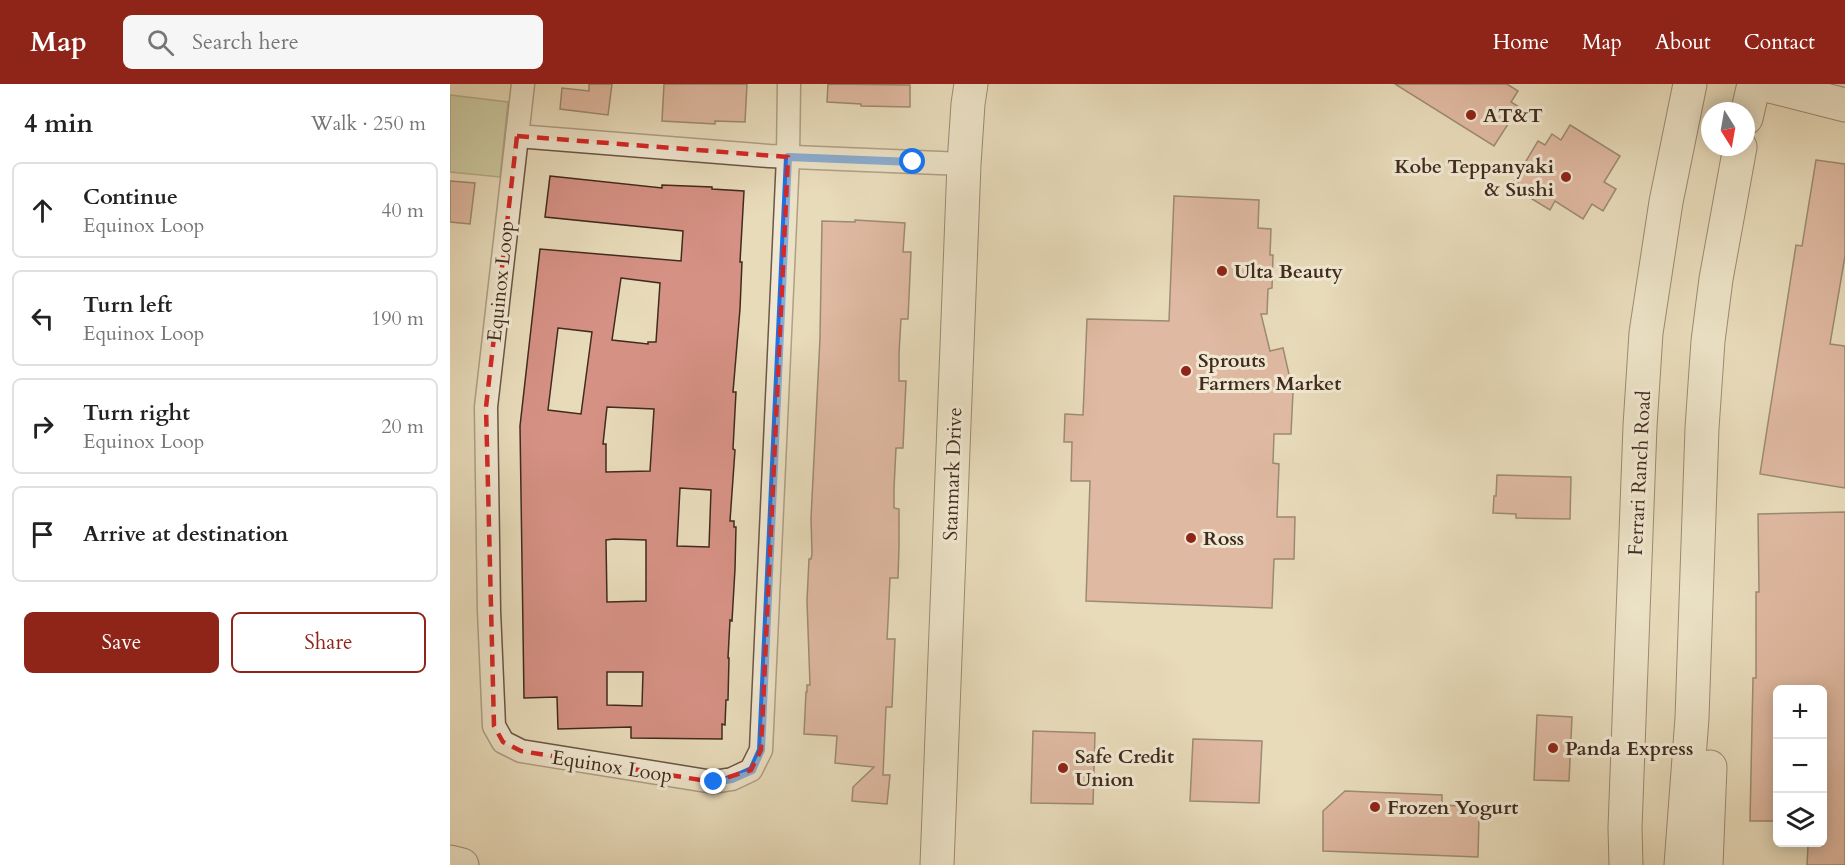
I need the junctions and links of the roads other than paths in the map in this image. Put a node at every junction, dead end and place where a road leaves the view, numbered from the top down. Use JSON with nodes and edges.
{"nodes":[{"id":1,"x":524,"y":84,"type":"edge"},
{"id":2,"x":789,"y":84,"type":"edge"},
{"id":3,"x":972,"y":84,"type":"edge"},
{"id":4,"x":1690,"y":84,"type":"edge"},
{"id":5,"x":1754,"y":84,"type":"edge"},
{"id":6,"x":1762,"y":84,"type":"edge"},
{"id":7,"x":1750,"y":102,"type":"edge"},
{"id":8,"x":1845,"y":105,"type":"edge"},
{"id":9,"x":517,"y":136,"type":"junction"},
{"id":10,"x":1738,"y":156,"type":"edge"},
{"id":11,"x":788,"y":157,"type":"junction"},
{"id":12,"x":964,"y":164,"type":"junction"},
{"id":13,"x":1692,"y":718,"type":"junction"},
{"id":14,"x":1625,"y":828,"type":"junction"},
{"id":15,"x":450,"y":862,"type":"edge"},
{"id":16,"x":462,"y":865,"type":"edge"},
{"id":17,"x":937,"y":865,"type":"edge"},
{"id":18,"x":1612,"y":865,"type":"edge"},
{"id":19,"x":1626,"y":865,"type":"edge"},
{"id":20,"x":1681,"y":865,"type":"edge"},
{"id":21,"x":1706,"y":865,"type":"edge"}],
"edges":[{"from":1,"to":9,"type":"street","name":"Equinox Loop"},
{"from":2,"to":11,"type":"street","name":"Equinox Loop"},
{"from":3,"to":12,"type":"main road","name":"Stanmark Drive"},
{"from":4,"to":14,"type":"main road","name":"Ferrari Ranch Road"},
{"from":5,"to":7,"type":"main road"},
{"from":6,"to":8,"type":"main road"},
{"from":9,"to":11,"type":"street"},
{"from":9,"to":11,"type":"street","name":"Equinox Loop"},
{"from":10,"to":13,"type":"main road"},
{"from":11,"to":12,"type":"street"},
{"from":12,"to":17,"type":"main road","name":"Stanmark Drive"},
{"from":13,"to":20,"type":"main road"},
{"from":13,"to":21,"type":"main road"},
{"from":14,"to":18,"type":"main road"},
{"from":14,"to":19,"type":"main road","name":"Ferrari Ranch Road"},
{"from":15,"to":16,"type":"main road"}]}
